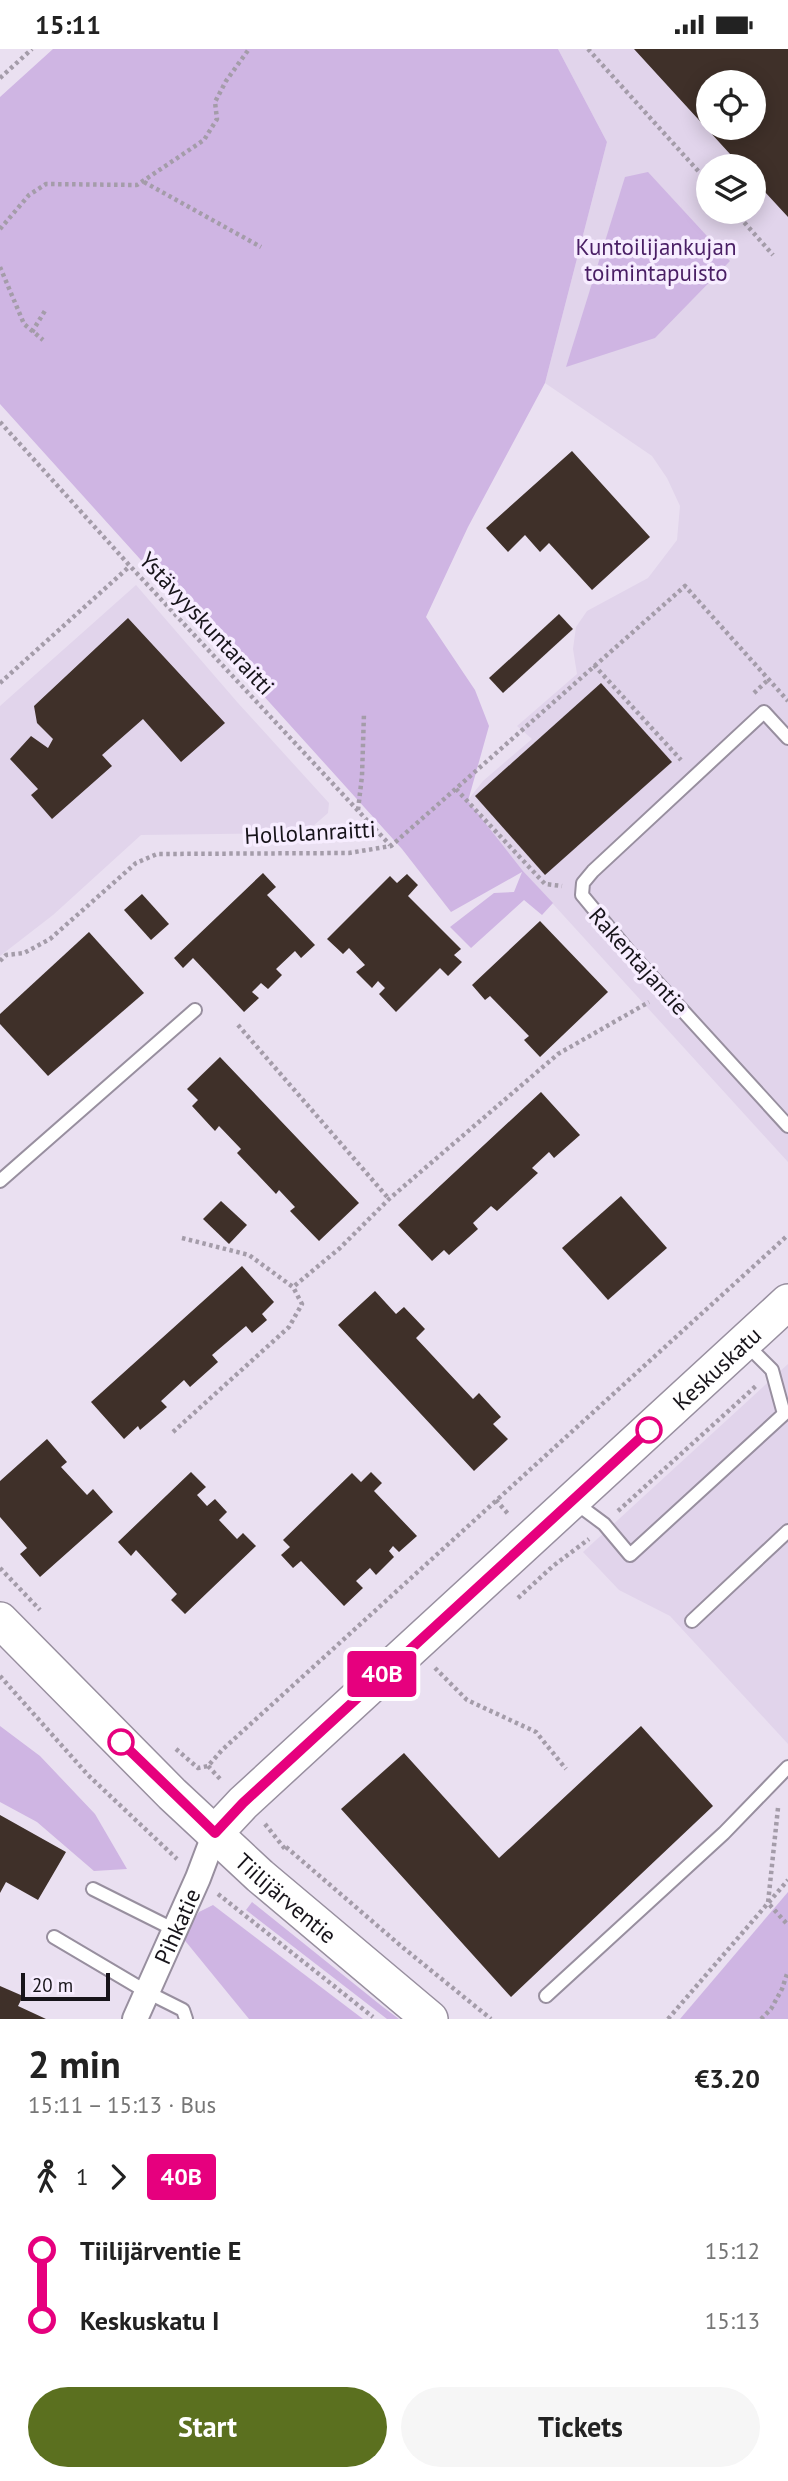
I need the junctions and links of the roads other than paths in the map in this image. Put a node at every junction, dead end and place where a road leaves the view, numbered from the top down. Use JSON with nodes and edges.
{"nodes":[{"id":1,"x":788,"y":738,"type":"edge"},
{"id":2,"x":195,"y":1010,"type":"dead end"},
{"id":3,"x":788,"y":1126,"type":"edge"},
{"id":4,"x":0,"y":1181,"type":"edge"},
{"id":5,"x":788,"y":1302,"type":"edge"},
{"id":6,"x":744,"y":1342,"type":"junction"},
{"id":7,"x":786,"y":1417,"type":"edge"},
{"id":8,"x":573,"y":1501,"type":"junction"},
{"id":9,"x":788,"y":1531,"type":"edge"},
{"id":10,"x":0,"y":1620,"type":"edge"},
{"id":11,"x":692,"y":1621,"type":"dead end"},
{"id":12,"x":784,"y":1771,"type":"edge"},
{"id":13,"x":215,"y":1833,"type":"junction"},
{"id":14,"x":93,"y":1889,"type":"dead end"},
{"id":15,"x":175,"y":1930,"type":"junction"},
{"id":16,"x":54,"y":1937,"type":"dead end"},
{"id":17,"x":147,"y":1992,"type":"junction"},
{"id":18,"x":545,"y":1996,"type":"dead end"},
{"id":19,"x":135,"y":2019,"type":"edge"},
{"id":20,"x":186,"y":2019,"type":"edge"},
{"id":21,"x":430,"y":2019,"type":"edge"}],
"edges":[{"from":1,"to":3,"type":"lane","name":"Rakentajantie"},
{"from":2,"to":4,"type":"lane"},
{"from":5,"to":6,"type":"main road","name":"Keskuskatu"},
{"from":6,"to":7,"type":"lane"},
{"from":6,"to":8,"type":"main road","name":"Keskuskatu"},
{"from":7,"to":8,"type":"lane"},
{"from":8,"to":13,"type":"main road","name":"Keskuskatu"},
{"from":9,"to":11,"type":"lane"},
{"from":10,"to":13,"type":"main road","name":"Tiilijärventie"},
{"from":12,"to":18,"type":"lane"},
{"from":13,"to":15,"type":"street","name":"Pihkatie"},
{"from":13,"to":21,"type":"main road","name":"Tiilijärventie"},
{"from":14,"to":15,"type":"lane"},
{"from":15,"to":17,"type":"street","name":"Pihkatie"},
{"from":16,"to":17,"type":"lane"},
{"from":17,"to":19,"type":"street","name":"Pihkatie"},
{"from":17,"to":20,"type":"lane"}]}
